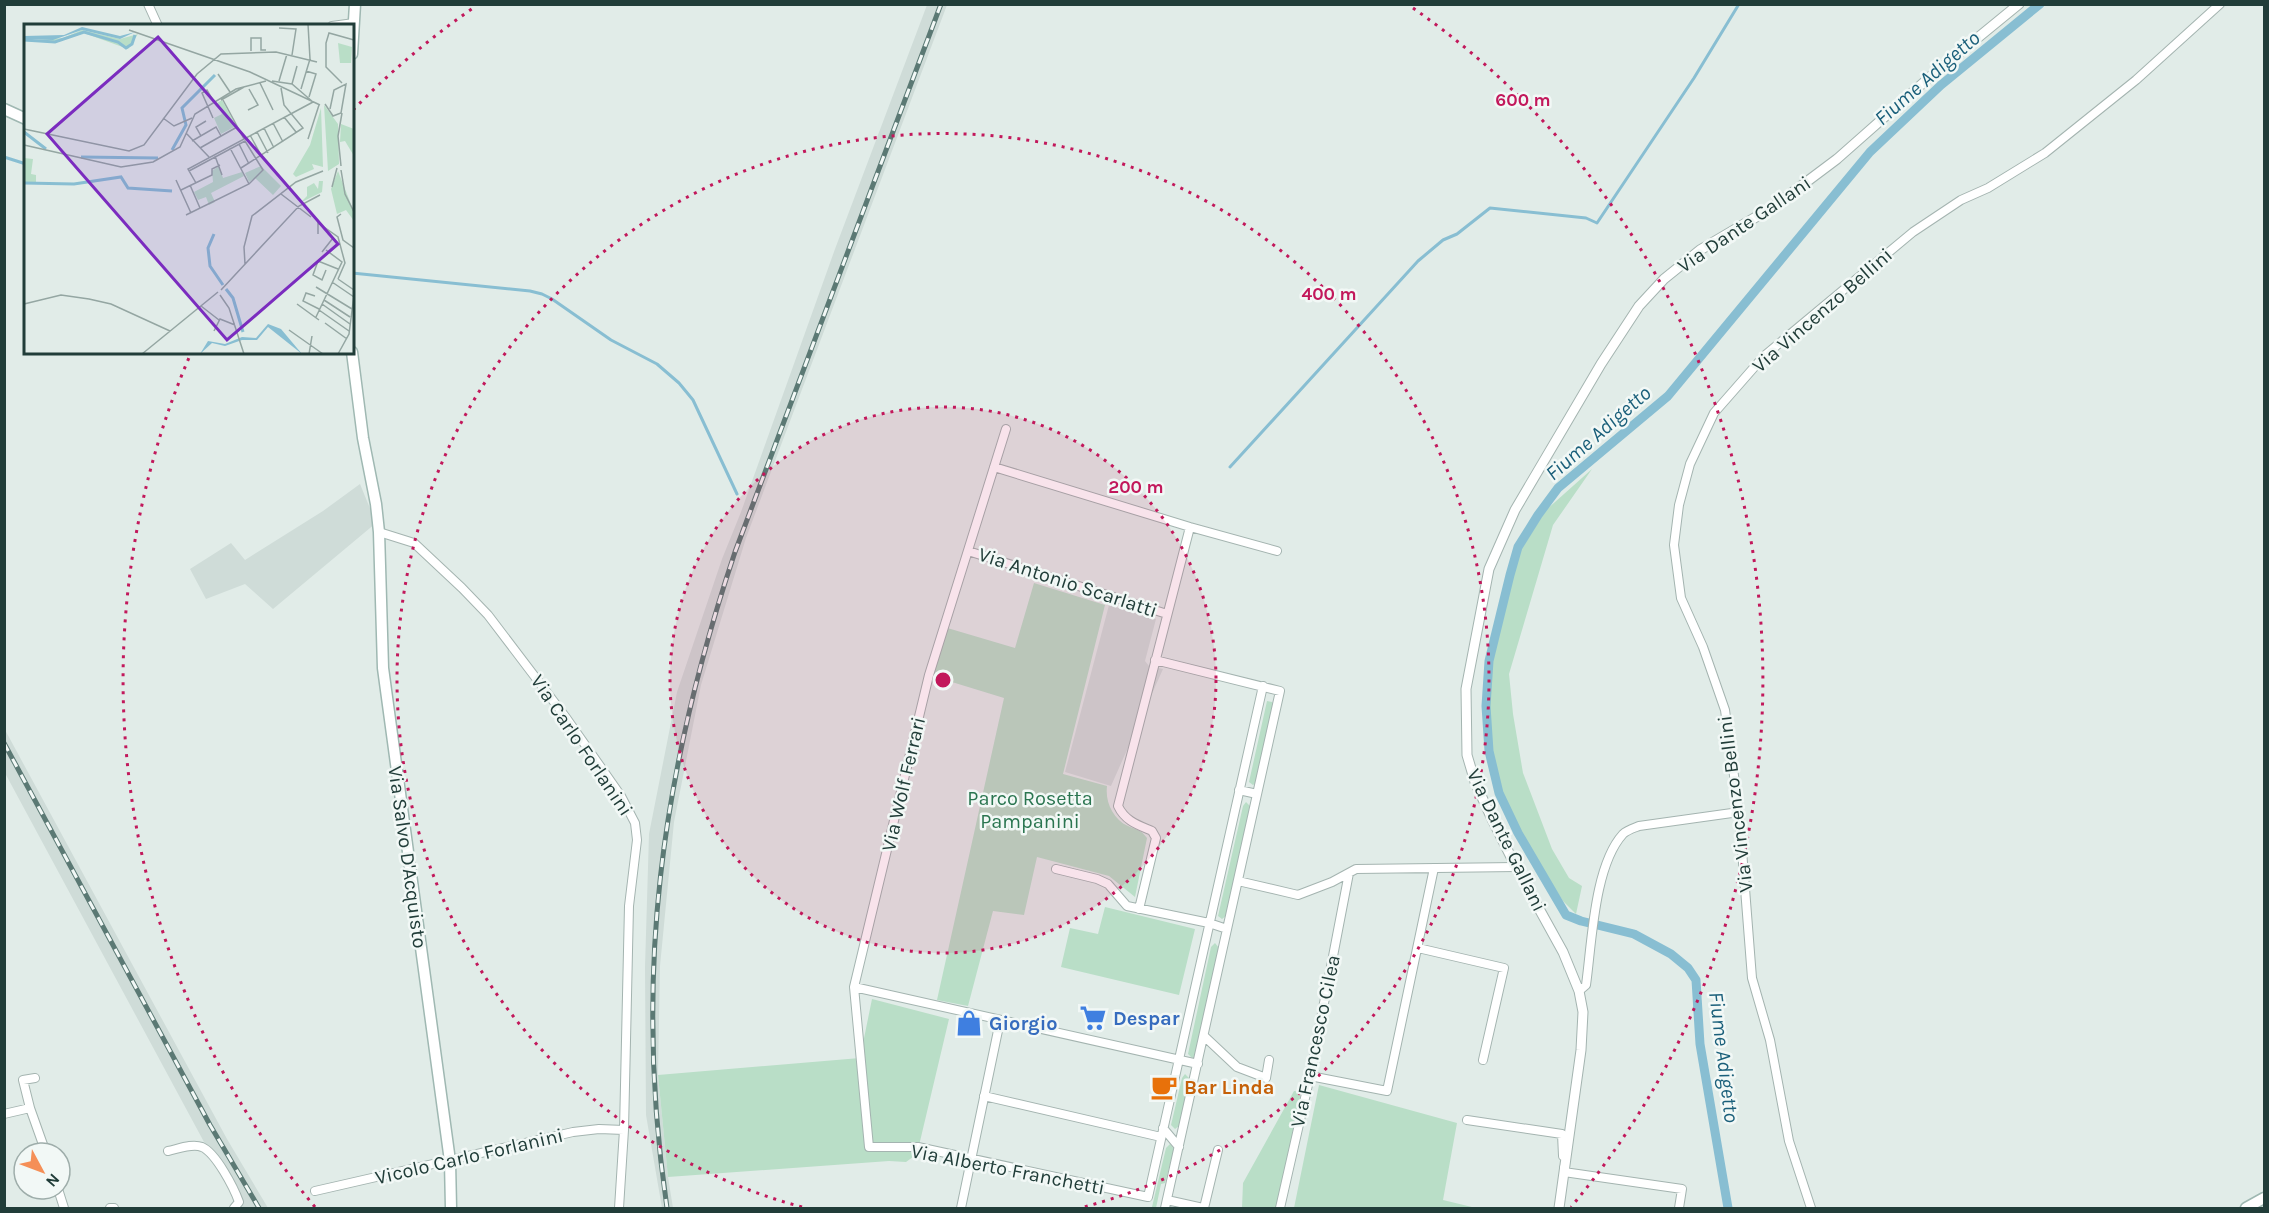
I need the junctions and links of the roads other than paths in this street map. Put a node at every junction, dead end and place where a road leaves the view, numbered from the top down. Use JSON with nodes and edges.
{"nodes":[{"id":1,"x":148,"y":4,"type":"edge"},
{"id":2,"x":354,"y":4,"type":"edge"},
{"id":3,"x":2019,"y":4,"type":"edge"},
{"id":4,"x":2220,"y":4,"type":"edge"},
{"id":5,"x":354,"y":23,"type":"joint"},
{"id":6,"x":157,"y":24,"type":"edge"},
{"id":7,"x":347,"y":24,"type":"edge"},
{"id":8,"x":4,"y":109,"type":"edge"},
{"id":9,"x":24,"y":118,"type":"edge"},
{"id":10,"x":352,"y":354,"type":"edge"},
{"id":11,"x":1005,"y":429,"type":"dead end"},
{"id":12,"x":994,"y":466,"type":"junction"},
{"id":13,"x":1190,"y":527,"type":"junction"},
{"id":14,"x":379,"y":532,"type":"junction"},
{"id":15,"x":968,"y":550,"type":"junction"},
{"id":16,"x":1277,"y":551,"type":"dead end"},
{"id":17,"x":1167,"y":614,"type":"junction"},
{"id":18,"x":1155,"y":660,"type":"junction"},
{"id":19,"x":1263,"y":686,"type":"junction"},
{"id":20,"x":1239,"y":790,"type":"junction"},
{"id":21,"x":1257,"y":794,"type":"junction"},
{"id":22,"x":1739,"y":812,"type":"junction"},
{"id":23,"x":1516,"y":867,"type":"junction"},
{"id":24,"x":1434,"y":868,"type":"junction"},
{"id":25,"x":1056,"y":869,"type":"dead end"},
{"id":26,"x":1349,"y":873,"type":"junction"},
{"id":27,"x":1238,"y":881,"type":"junction"},
{"id":28,"x":1139,"y":909,"type":"junction"},
{"id":29,"x":1209,"y":923,"type":"junction"},
{"id":30,"x":1227,"y":930,"type":"junction"},
{"id":31,"x":1418,"y":948,"type":"junction"},
{"id":32,"x":854,"y":987,"type":"junction"},
{"id":33,"x":1579,"y":991,"type":"junction"},
{"id":34,"x":1000,"y":1021,"type":"junction"},
{"id":35,"x":1204,"y":1036,"type":"junction"},
{"id":36,"x":1179,"y":1060,"type":"junction"},
{"id":37,"x":1269,"y":1060,"type":"dead end"},
{"id":38,"x":1483,"y":1060,"type":"dead end"},
{"id":39,"x":1198,"y":1064,"type":"junction"},
{"id":40,"x":1310,"y":1076,"type":"junction"},
{"id":41,"x":35,"y":1078,"type":"dead end"},
{"id":42,"x":984,"y":1096,"type":"junction"},
{"id":43,"x":30,"y":1108,"type":"junction"},
{"id":44,"x":4,"y":1114,"type":"edge"},
{"id":45,"x":1467,"y":1120,"type":"dead end"},
{"id":46,"x":624,"y":1131,"type":"junction"},
{"id":47,"x":1162,"y":1133,"type":"junction"},
{"id":48,"x":42,"y":1141,"type":"edge"},
{"id":49,"x":868,"y":1147,"type":"joint"},
{"id":50,"x":1179,"y":1147,"type":"junction"},
{"id":51,"x":1218,"y":1150,"type":"dead end"},
{"id":52,"x":168,"y":1151,"type":"dead end"},
{"id":53,"x":973,"y":1158,"type":"junction"},
{"id":54,"x":450,"y":1161,"type":"junction"},
{"id":55,"x":1564,"y":1172,"type":"junction"},
{"id":56,"x":315,"y":1191,"type":"dead end"},
{"id":57,"x":2265,"y":1198,"type":"edge"},
{"id":58,"x":1166,"y":1204,"type":"edge"},
{"id":59,"x":234,"y":1209,"type":"edge"},
{"id":60,"x":451,"y":1209,"type":"edge"},
{"id":61,"x":619,"y":1209,"type":"edge"},
{"id":62,"x":961,"y":1209,"type":"edge"},
{"id":63,"x":1204,"y":1209,"type":"edge"},
{"id":64,"x":1281,"y":1209,"type":"edge"},
{"id":65,"x":1559,"y":1209,"type":"edge"},
{"id":66,"x":1679,"y":1209,"type":"edge"},
{"id":67,"x":1811,"y":1209,"type":"edge"},
{"id":68,"x":2246,"y":1209,"type":"edge"}],
"edges":[{"from":1,"to":6,"type":"street"},
{"from":2,"to":5,"type":"main road"},
{"from":3,"to":23,"type":"street","name":"Via Dante Gallani"},
{"from":4,"to":22,"type":"street","name":"Via Vincenzo Bellini"},
{"from":5,"to":7,"type":"street"},
{"from":8,"to":9,"type":"main road"},
{"from":10,"to":14,"type":"main road","name":"Via Salvo D'Acquisto"},
{"from":11,"to":12,"type":"street","name":"Via Wolf Ferrari"},
{"from":12,"to":13,"type":"street"},
{"from":12,"to":15,"type":"street","name":"Via Wolf Ferrari"},
{"from":13,"to":16,"type":"street"},
{"from":13,"to":17,"type":"street","name":"Via Antonio Scarlatti"},
{"from":14,"to":46,"type":"street","name":"Via Carlo Forlanini"},
{"from":14,"to":54,"type":"main road","name":"Via Salvo D'Acquisto"},
{"from":15,"to":17,"type":"street","name":"Via Antonio Scarlatti"},
{"from":15,"to":32,"type":"street","name":"Via Wolf Ferrari"},
{"from":17,"to":18,"type":"street","name":"Via Antonio Scarlatti"},
{"from":18,"to":19,"type":"street"},
{"from":18,"to":28,"type":"street","name":"Via Antonio Scarlatti"},
{"from":19,"to":20,"type":"street"},
{"from":19,"to":21,"type":"street"},
{"from":20,"to":21,"type":"street"},
{"from":20,"to":29,"type":"street"},
{"from":21,"to":27,"type":"street"},
{"from":22,"to":33,"type":"street"},
{"from":22,"to":67,"type":"street","name":"Via Vincenzo Bellini"},
{"from":23,"to":24,"type":"street"},
{"from":23,"to":33,"type":"street","name":"Via Dante Gallani"},
{"from":24,"to":26,"type":"street"},
{"from":24,"to":31,"type":"street"},
{"from":25,"to":28,"type":"street"},
{"from":26,"to":27,"type":"street"},
{"from":26,"to":40,"type":"street","name":"Via Francesco Cilea"},
{"from":27,"to":30,"type":"street"},
{"from":28,"to":29,"type":"street"},
{"from":29,"to":30,"type":"street"},
{"from":29,"to":36,"type":"street"},
{"from":30,"to":35,"type":"street"},
{"from":31,"to":38,"type":"street"},
{"from":31,"to":40,"type":"street"},
{"from":32,"to":34,"type":"street"},
{"from":32,"to":49,"type":"street","name":"Via Wolf Ferrari"},
{"from":33,"to":55,"type":"street","name":"Via Dante Gallani"},
{"from":34,"to":36,"type":"street"},
{"from":34,"to":42,"type":"street"},
{"from":35,"to":37,"type":"street"},
{"from":35,"to":39,"type":"street"},
{"from":36,"to":39,"type":"street"},
{"from":36,"to":47,"type":"street"},
{"from":39,"to":50,"type":"street"},
{"from":40,"to":64,"type":"street","name":"Via Francesco Cilea"},
{"from":41,"to":43,"type":"street"},
{"from":42,"to":47,"type":"street"},
{"from":42,"to":53,"type":"street"},
{"from":43,"to":44,"type":"street"},
{"from":43,"to":48,"type":"street"},
{"from":45,"to":55,"type":"street"},
{"from":46,"to":54,"type":"street","name":"Vicolo Carlo Forlanini"},
{"from":46,"to":61,"type":"street","name":"Via Carlo Forlanini"},
{"from":47,"to":50,"type":"street"},
{"from":47,"to":53,"type":"street","name":"Via Alberto Franchetti"},
{"from":49,"to":53,"type":"street","name":"Via Alberto Franchetti"},
{"from":50,"to":58,"type":"street"},
{"from":51,"to":63,"type":"street"},
{"from":52,"to":59,"type":"street"},
{"from":53,"to":62,"type":"street"},
{"from":54,"to":56,"type":"street","name":"Vicolo Carlo Forlanini"},
{"from":54,"to":60,"type":"main road","name":"Via Salvo D'Acquisto"},
{"from":55,"to":65,"type":"street","name":"Via Dante Gallani"},
{"from":55,"to":66,"type":"street"},
{"from":57,"to":68,"type":"main road"},
{"from":58,"to":63,"type":"street"}]}
